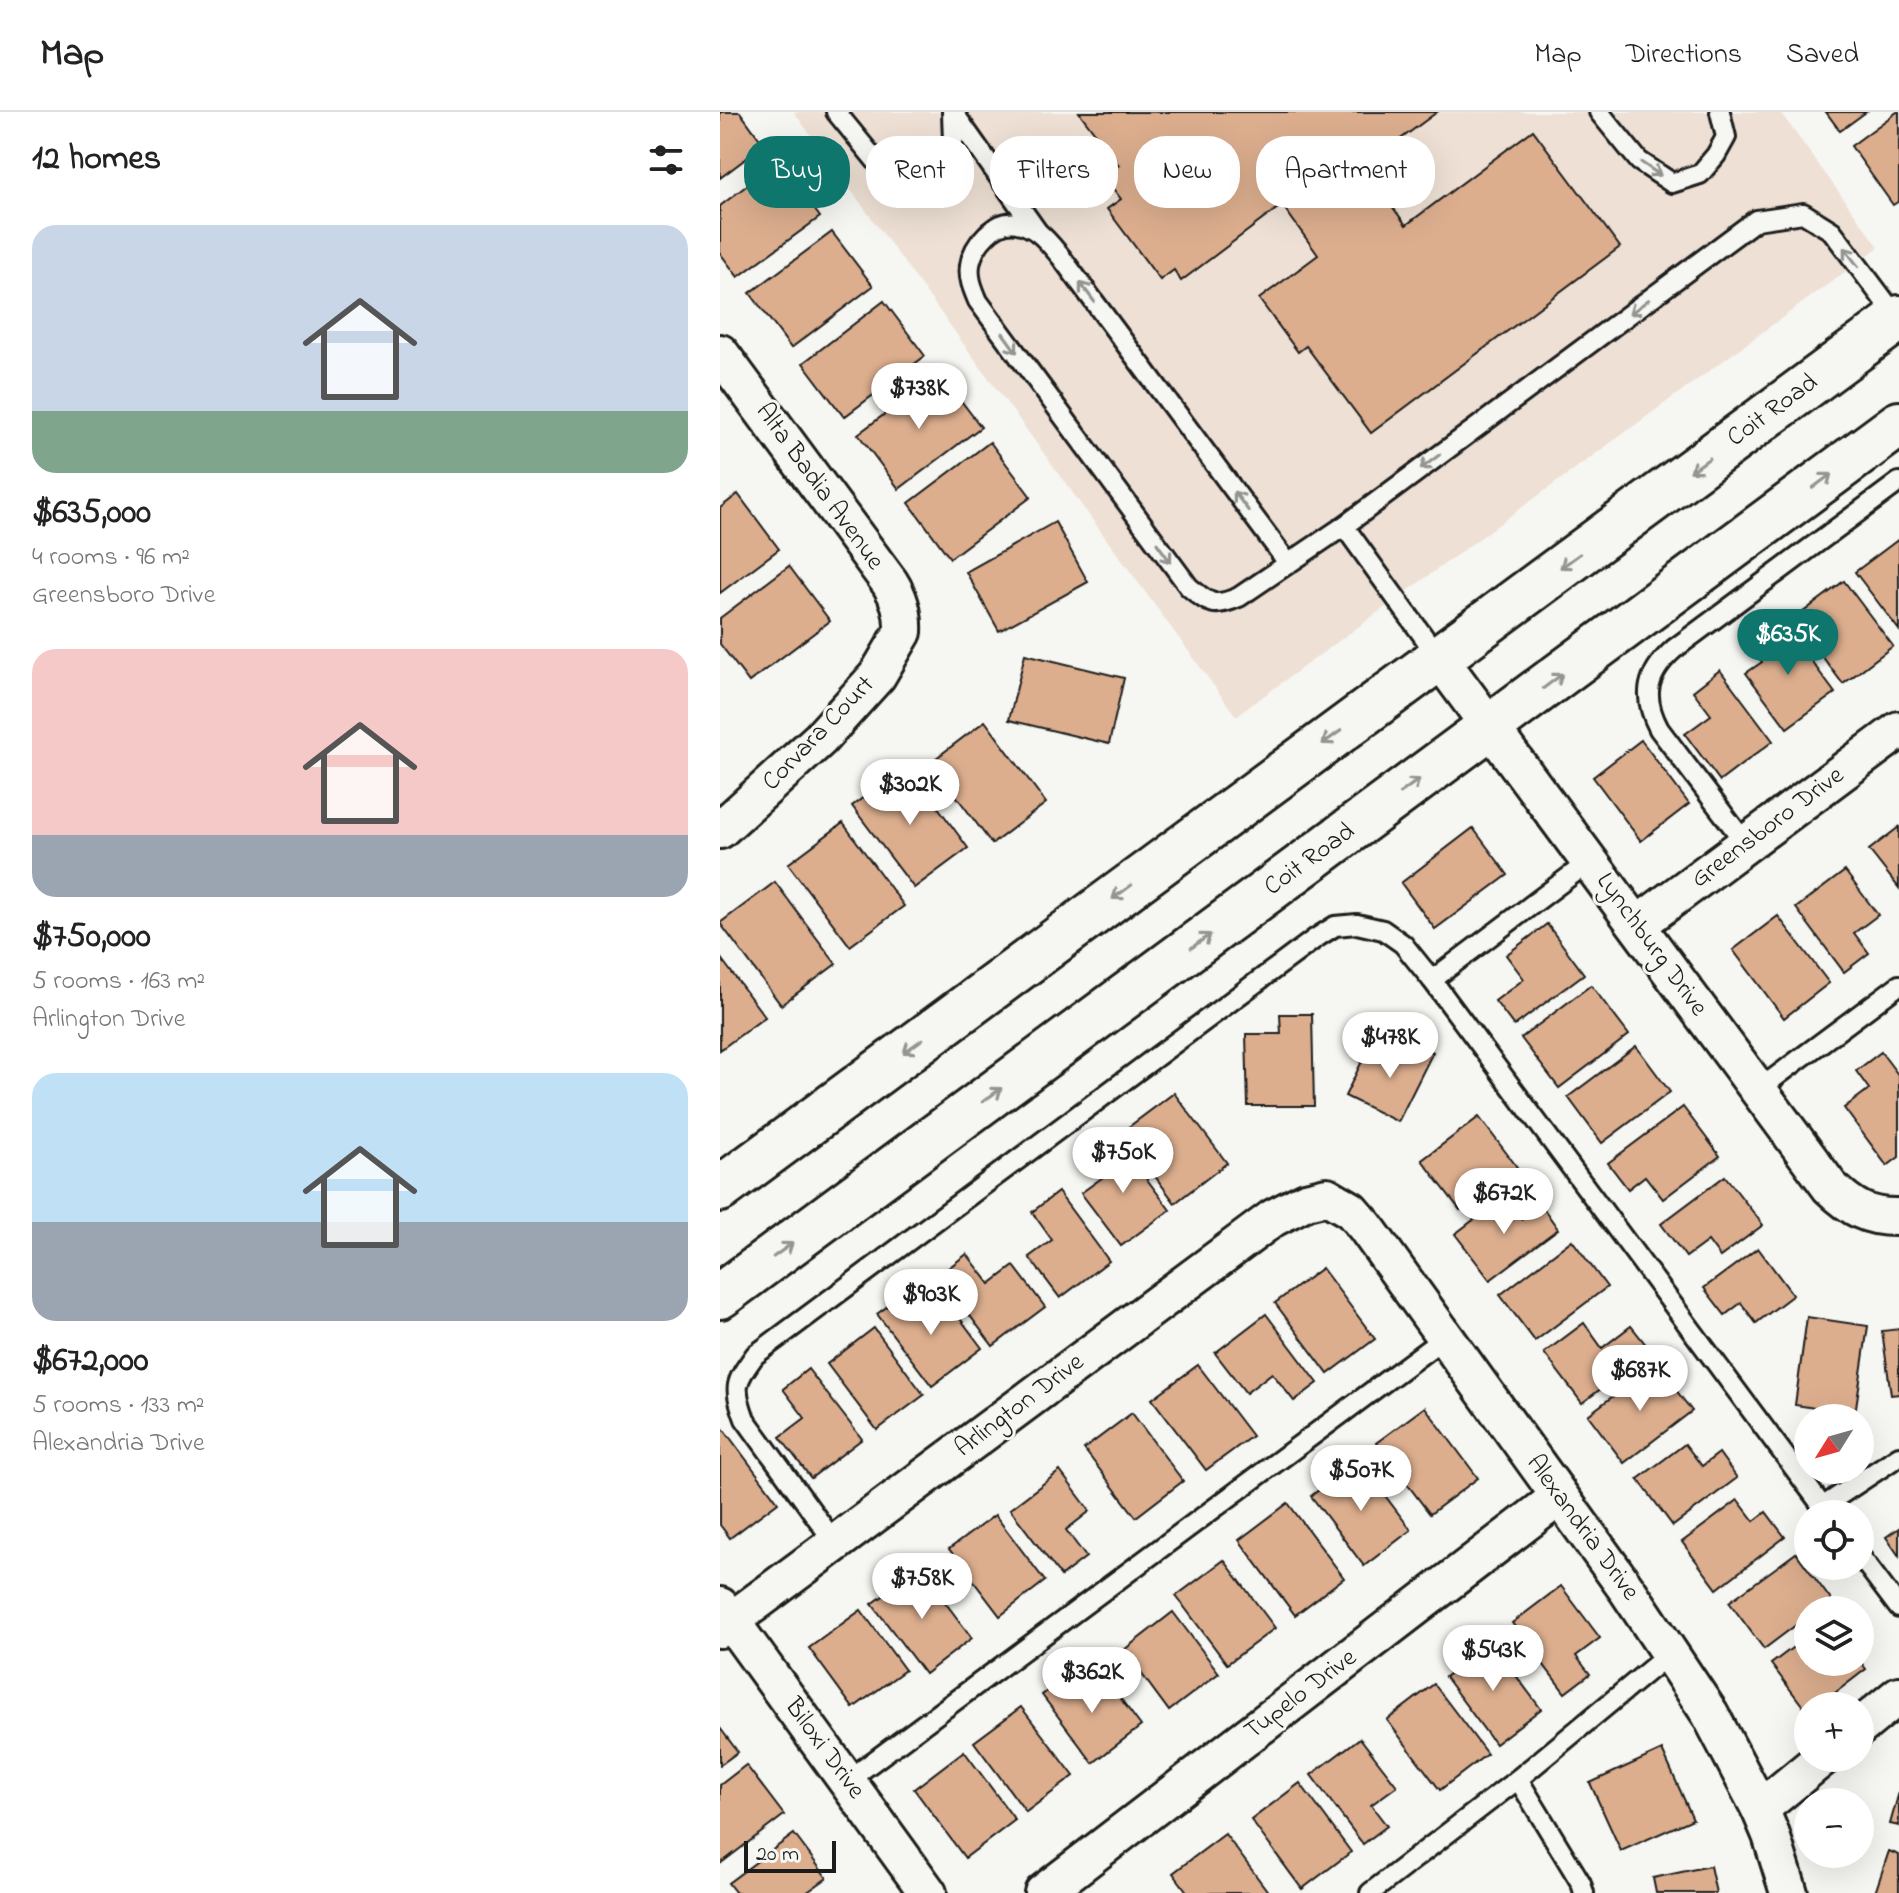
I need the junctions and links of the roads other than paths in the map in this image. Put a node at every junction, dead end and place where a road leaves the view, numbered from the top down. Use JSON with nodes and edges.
{"nodes":[{"id":1,"x":836,"y":112,"type":"edge"},
{"id":2,"x":952,"y":112,"type":"edge"},
{"id":3,"x":1599,"y":112,"type":"edge"},
{"id":4,"x":1720,"y":112,"type":"edge"},
{"id":5,"x":1037,"y":231,"type":"junction"},
{"id":6,"x":1899,"y":319,"type":"edge"},
{"id":7,"x":720,"y":353,"type":"edge"},
{"id":8,"x":1899,"y":424,"type":"edge"},
{"id":9,"x":1899,"y":482,"type":"edge"},
{"id":10,"x":1344,"y":526,"type":"junction"},
{"id":11,"x":1288,"y":563,"type":"junction"},
{"id":12,"x":903,"y":628,"type":"joint"},
{"id":13,"x":1439,"y":658,"type":"junction"},
{"id":14,"x":1490,"y":727,"type":"junction"},
{"id":15,"x":1899,"y":730,"type":"edge"},
{"id":16,"x":720,"y":830,"type":"edge"},
{"id":17,"x":1746,"y":844,"type":"junction"},
{"id":18,"x":1590,"y":861,"type":"junction"},
{"id":19,"x":1637,"y":925,"type":"junction"},
{"id":20,"x":1432,"y":980,"type":"junction"},
{"id":21,"x":1899,"y":985,"type":"edge"},
{"id":22,"x":1758,"y":1090,"type":"junction"},
{"id":23,"x":720,"y":1189,"type":"edge"},
{"id":24,"x":1327,"y":1196,"type":"joint"},
{"id":25,"x":1887,"y":1216,"type":"edge"},
{"id":26,"x":720,"y":1296,"type":"edge"},
{"id":27,"x":1445,"y":1337,"type":"junction"},
{"id":28,"x":1899,"y":1456,"type":"edge"},
{"id":29,"x":1559,"y":1497,"type":"junction"},
{"id":30,"x":1818,"y":1500,"type":"edge"},
{"id":31,"x":1839,"y":1500,"type":"edge"},
{"id":32,"x":835,"y":1543,"type":"junction"},
{"id":33,"x":1874,"y":1575,"type":"edge"},
{"id":34,"x":1899,"y":1608,"type":"edge"},
{"id":35,"x":724,"y":1619,"type":"edge"},
{"id":36,"x":1670,"y":1653,"type":"junction"},
{"id":37,"x":1899,"y":1695,"type":"edge"},
{"id":38,"x":1874,"y":1716,"type":"edge"},
{"id":39,"x":1805,"y":1772,"type":"edge"},
{"id":40,"x":1518,"y":1779,"type":"junction"},
{"id":41,"x":847,"y":1781,"type":"junction"},
{"id":42,"x":1760,"y":1809,"type":"junction"},
{"id":43,"x":928,"y":1893,"type":"edge"},
{"id":44,"x":1043,"y":1893,"type":"edge"},
{"id":45,"x":1370,"y":1893,"type":"edge"},
{"id":46,"x":1584,"y":1893,"type":"edge"},
{"id":47,"x":1789,"y":1893,"type":"edge"}],
"edges":[{"from":1,"to":2,"type":"lane"},
{"from":2,"to":5,"type":"lane"},
{"from":3,"to":4,"type":"lane","one_way":true},
{"from":11,"to":5,"type":"lane","one_way":true},
{"from":5,"to":11,"type":"lane","one_way":true},
{"from":6,"to":10,"type":"lane","one_way":true},
{"from":6,"to":13,"type":"main road","name":"Coit Road","one_way":true},
{"from":7,"to":12,"type":"street","name":"Alta Badia Avenue"},
{"from":14,"to":8,"type":"main road","name":"Coit Road","one_way":true},
{"from":9,"to":17,"type":"lane"},
{"from":10,"to":11,"type":"lane"},
{"from":10,"to":13,"type":"lane"},
{"from":12,"to":16,"type":"street","name":"Corvara Court"},
{"from":13,"to":14,"type":"street","name":"Lynchburg Drive"},
{"from":13,"to":23,"type":"main road","name":"Coit Road","one_way":true},
{"from":14,"to":18,"type":"street","name":"Lynchburg Drive"},
{"from":26,"to":14,"type":"main road","name":"Coit Road","one_way":true},
{"from":15,"to":17,"type":"street","name":"Greensboro Drive"},
{"from":17,"to":19,"type":"street","name":"Greensboro Drive"},
{"from":18,"to":19,"type":"street","name":"Lynchburg Drive"},
{"from":18,"to":20,"type":"lane"},
{"from":19,"to":22,"type":"street","name":"Lynchburg Drive"},
{"from":20,"to":30,"type":"lane"},
{"from":20,"to":32,"type":"lane"},
{"from":21,"to":22,"type":"lane"},
{"from":22,"to":25,"type":"street","name":"Lynchburg Drive"},
{"from":24,"to":27,"type":"street","name":"Alexandria Drive"},
{"from":24,"to":32,"type":"street","name":"Arlington Drive"},
{"from":27,"to":29,"type":"street","name":"Alexandria Drive"},
{"from":27,"to":41,"type":"lane"},
{"from":28,"to":31,"type":"lane"},
{"from":29,"to":36,"type":"street","name":"Alexandria Drive"},
{"from":29,"to":44,"type":"street","name":"Tupelo Drive"},
{"from":32,"to":35,"type":"street","name":"Arlington Drive"},
{"from":33,"to":34,"type":"lane"},
{"from":35,"to":41,"type":"street","name":"Biloxi Drive"},
{"from":36,"to":40,"type":"lane"},
{"from":36,"to":42,"type":"street","name":"Alexandria Drive"},
{"from":37,"to":38,"type":"street"},
{"from":39,"to":42,"type":"street"},
{"from":40,"to":45,"type":"lane"},
{"from":40,"to":46,"type":"lane"},
{"from":41,"to":43,"type":"street","name":"Biloxi Drive"},
{"from":42,"to":47,"type":"street","name":"Alexandria Drive"}]}
